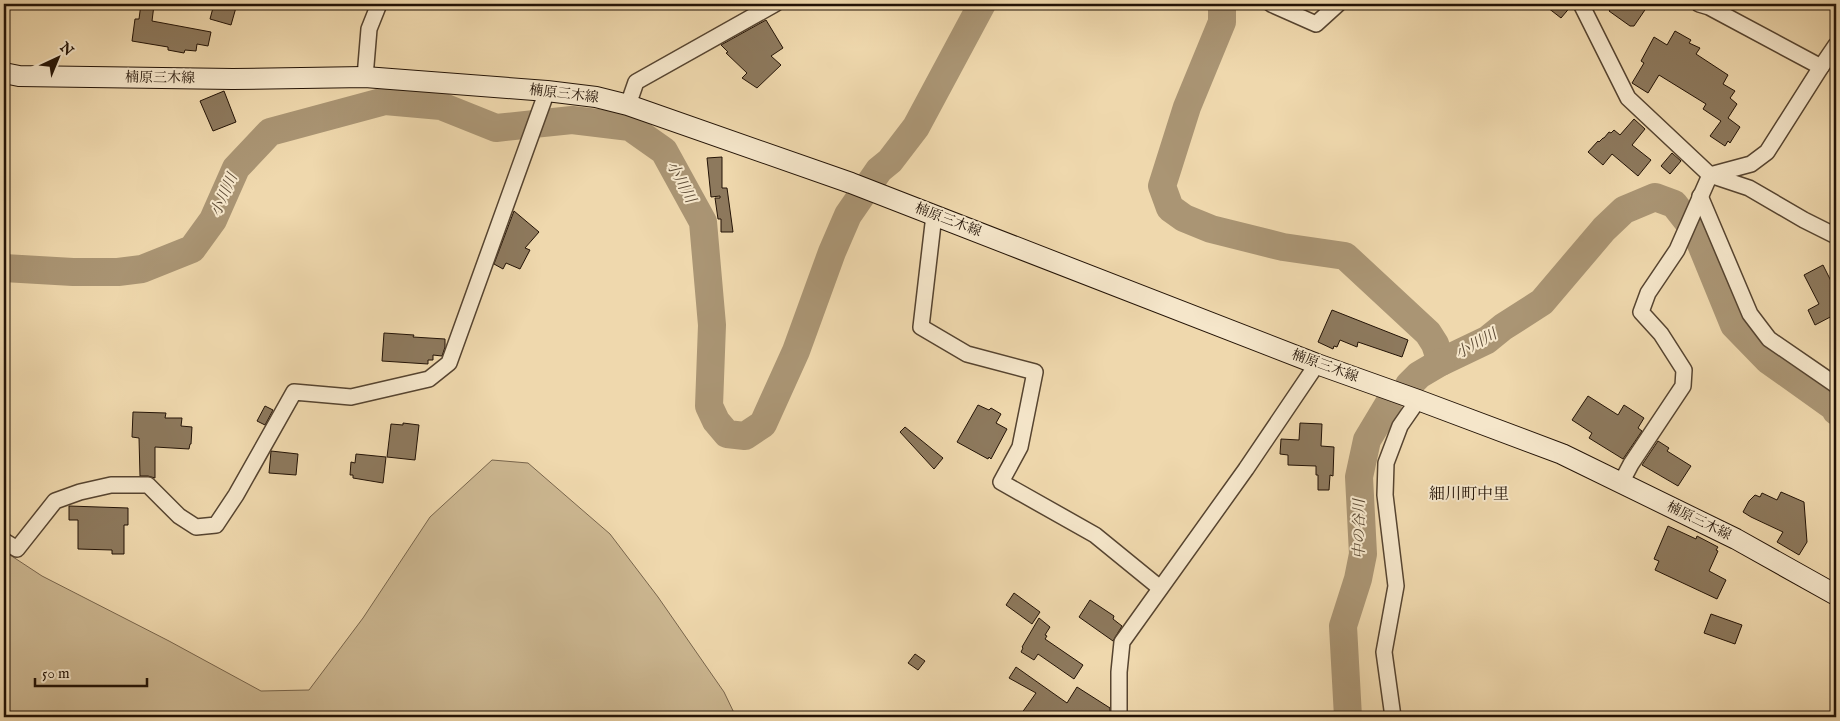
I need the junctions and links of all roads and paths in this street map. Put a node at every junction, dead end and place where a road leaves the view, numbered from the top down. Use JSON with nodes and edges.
{"nodes":[{"id":1,"x":379,"y":4,"type":"edge"},
{"id":2,"x":774,"y":4,"type":"edge"},
{"id":3,"x":1271,"y":4,"type":"edge"},
{"id":4,"x":1338,"y":4,"type":"edge"},
{"id":5,"x":1582,"y":4,"type":"edge"},
{"id":6,"x":1699,"y":4,"type":"edge"},
{"id":7,"x":1836,"y":45,"type":"edge"},
{"id":8,"x":1821,"y":67,"type":"junction"},
{"id":9,"x":4,"y":73,"type":"edge"},
{"id":10,"x":365,"y":77,"type":"junction"},
{"id":11,"x":547,"y":91,"type":"junction"},
{"id":12,"x":628,"y":105,"type":"junction"},
{"id":13,"x":1710,"y":174,"type":"junction"},
{"id":14,"x":1700,"y":196,"type":"junction"},
{"id":15,"x":934,"y":215,"type":"junction"},
{"id":16,"x":1836,"y":236,"type":"edge"},
{"id":17,"x":1317,"y":364,"type":"junction"},
{"id":18,"x":1836,"y":385,"type":"edge"},
{"id":19,"x":1418,"y":400,"type":"junction"},
{"id":20,"x":1621,"y":483,"type":"junction"},
{"id":21,"x":4,"y":541,"type":"edge"},
{"id":22,"x":1160,"y":588,"type":"junction"},
{"id":23,"x":1836,"y":595,"type":"edge"},
{"id":24,"x":1119,"y":717,"type":"edge"},
{"id":25,"x":1393,"y":717,"type":"edge"}],
"edges":[{"from":1,"to":10,"type":"street"},
{"from":2,"to":12,"type":"street"},
{"from":3,"to":4,"type":"street"},
{"from":5,"to":13,"type":"street"},
{"from":6,"to":8,"type":"street"},
{"from":7,"to":8,"type":"street"},
{"from":8,"to":13,"type":"street"},
{"from":9,"to":10,"type":"main road","name":"楠原三木線"},
{"from":10,"to":11,"type":"main road","name":"楠原三木線"},
{"from":11,"to":12,"type":"main road","name":"楠原三木線"},
{"from":11,"to":21,"type":"street"},
{"from":12,"to":15,"type":"main road","name":"楠原三木線"},
{"from":13,"to":14,"type":"street"},
{"from":13,"to":16,"type":"street"},
{"from":14,"to":18,"type":"street"},
{"from":14,"to":20,"type":"street"},
{"from":15,"to":17,"type":"main road","name":"楠原三木線"},
{"from":15,"to":22,"type":"street"},
{"from":17,"to":19,"type":"main road","name":"楠原三木線"},
{"from":17,"to":22,"type":"street"},
{"from":19,"to":20,"type":"main road","name":"楠原三木線"},
{"from":19,"to":25,"type":"street"},
{"from":20,"to":23,"type":"main road","name":"楠原三木線"},
{"from":22,"to":24,"type":"street"}]}
